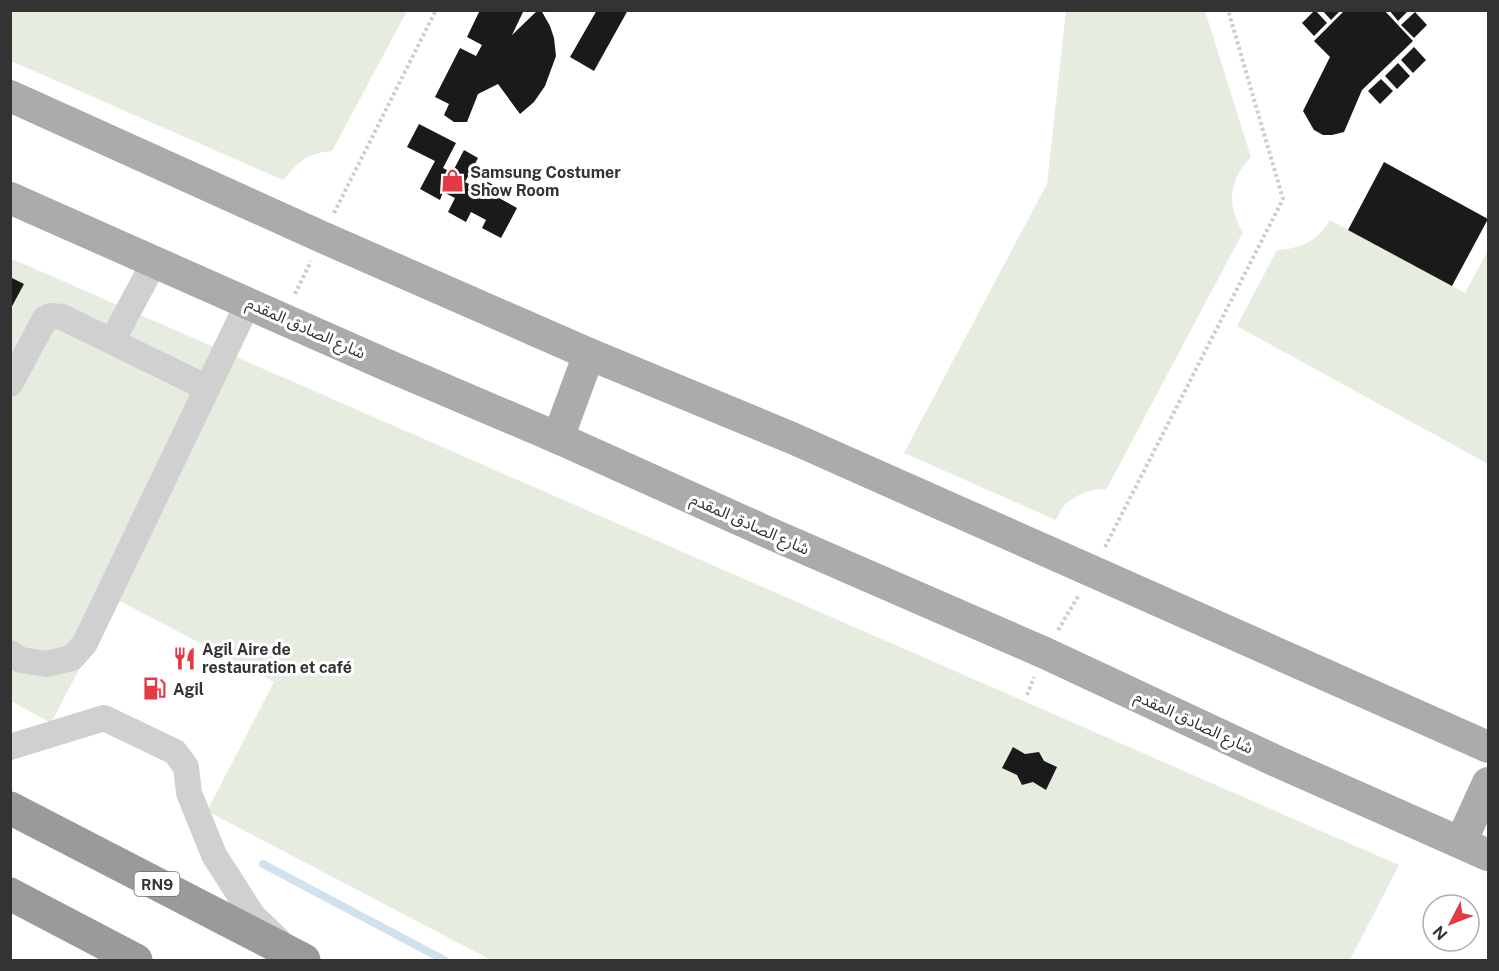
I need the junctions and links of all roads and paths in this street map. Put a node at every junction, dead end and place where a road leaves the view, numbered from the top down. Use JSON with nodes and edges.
{"nodes":[{"id":1,"x":436,"y":10,"type":"edge"},
{"id":2,"x":1228,"y":10,"type":"edge"},
{"id":3,"x":10,"y":96,"type":"edge"},
{"id":4,"x":10,"y":198,"type":"edge"},
{"id":5,"x":322,"y":237,"type":"junction"},
{"id":6,"x":154,"y":261,"type":"junction"},
{"id":7,"x":248,"y":303,"type":"junction"},
{"id":8,"x":284,"y":318,"type":"junction"},
{"id":9,"x":112,"y":341,"type":"junction"},
{"id":10,"x":589,"y":354,"type":"junction"},
{"id":11,"x":10,"y":384,"type":"edge"},
{"id":12,"x":207,"y":388,"type":"junction"},
{"id":13,"x":558,"y":438,"type":"junction"},
{"id":14,"x":1093,"y":571,"type":"junction"},
{"id":15,"x":10,"y":653,"type":"edge"},
{"id":16,"x":1045,"y":653,"type":"junction"},
{"id":17,"x":1027,"y":694,"type":"dead end"},
{"id":18,"x":10,"y":747,"type":"edge"},
{"id":19,"x":1488,"y":747,"type":"edge"},
{"id":20,"x":1488,"y":783,"type":"edge"},
{"id":21,"x":10,"y":808,"type":"edge"},
{"id":22,"x":1475,"y":848,"type":"edge"},
{"id":23,"x":10,"y":894,"type":"edge"},
{"id":24,"x":299,"y":958,"type":"edge"},
{"id":25,"x":136,"y":960,"type":"edge"}],
"edges":[{"from":1,"to":5,"type":"path"},
{"from":2,"to":14,"type":"path"},
{"from":3,"to":5,"type":"main road"},
{"from":4,"to":6,"type":"main road","name":"شارع الصادق المقدم"},
{"from":5,"to":8,"type":"path"},
{"from":5,"to":10,"type":"main road"},
{"from":6,"to":7,"type":"main road","name":"شارع الصادق المقدم"},
{"from":6,"to":9,"type":"lane"},
{"from":7,"to":8,"type":"main road","name":"شارع الصادق المقدم"},
{"from":7,"to":12,"type":"lane"},
{"from":8,"to":13,"type":"main road","name":"شارع الصادق المقدم"},
{"from":9,"to":11,"type":"lane"},
{"from":9,"to":12,"type":"lane"},
{"from":10,"to":13,"type":"main road"},
{"from":10,"to":14,"type":"main road"},
{"from":12,"to":15,"type":"lane"},
{"from":13,"to":16,"type":"main road","name":"شارع الصادق المقدم"},
{"from":14,"to":16,"type":"path"},
{"from":14,"to":19,"type":"main road"},
{"from":16,"to":17,"type":"path"},
{"from":16,"to":22,"type":"main road","name":"شارع الصادق المقدم"},
{"from":18,"to":24,"type":"lane"},
{"from":20,"to":22,"type":"main road"},
{"from":21,"to":24,"type":"highway","number":"RN9"},
{"from":23,"to":25,"type":"highway"}]}
